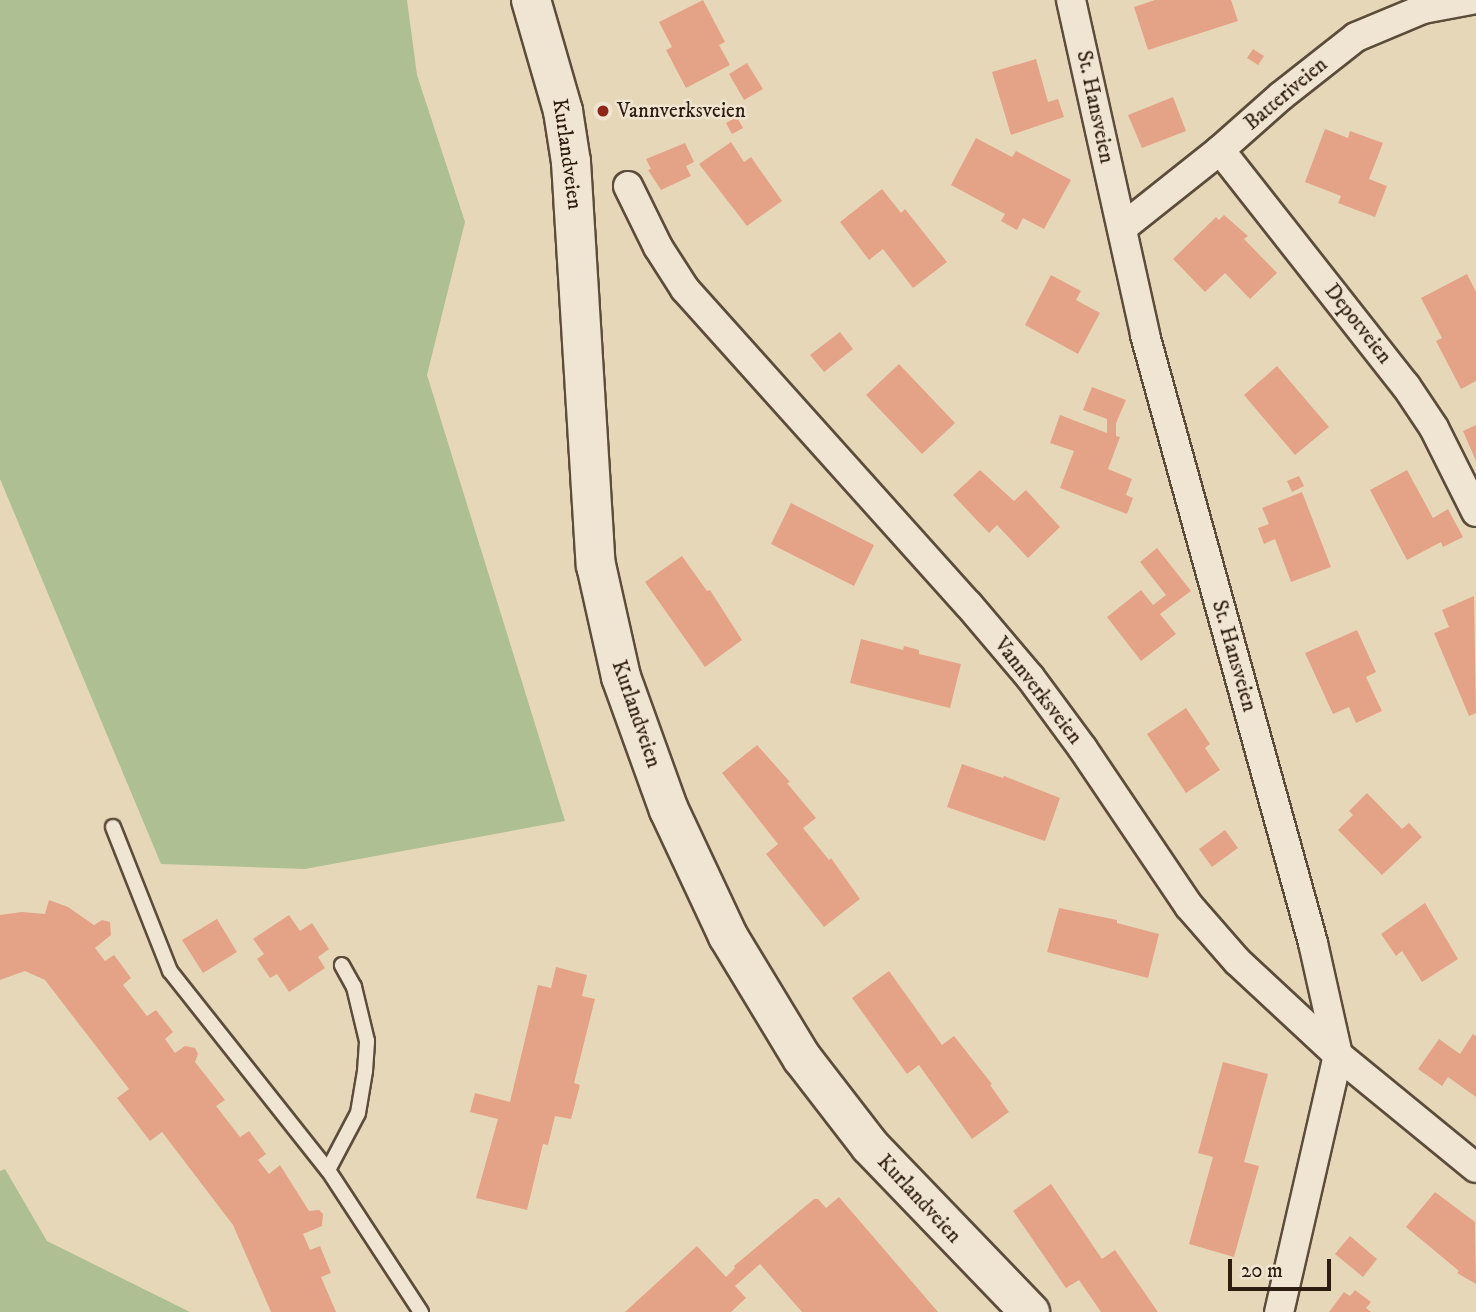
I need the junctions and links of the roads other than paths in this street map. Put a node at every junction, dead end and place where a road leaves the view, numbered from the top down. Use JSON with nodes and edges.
{"nodes":[{"id":1,"x":531,"y":0,"type":"edge"},
{"id":2,"x":1071,"y":0,"type":"edge"},
{"id":3,"x":1471,"y":0,"type":"edge"},
{"id":4,"x":1220,"y":150,"type":"junction"},
{"id":5,"x":628,"y":186,"type":"dead end"},
{"id":6,"x":1122,"y":228,"type":"junction"},
{"id":7,"x":1476,"y":512,"type":"edge"},
{"id":8,"x":113,"y":827,"type":"dead end"},
{"id":9,"x":342,"y":965,"type":"dead end"},
{"id":10,"x":1338,"y":1055,"type":"junction"},
{"id":11,"x":1476,"y":1168,"type":"edge"},
{"id":12,"x":328,"y":1170,"type":"junction"},
{"id":13,"x":421,"y":1312,"type":"edge"},
{"id":14,"x":1030,"y":1312,"type":"edge"},
{"id":15,"x":1279,"y":1312,"type":"edge"}],
"edges":[{"from":1,"to":14,"type":"main road","name":"Kurlandveien"},
{"from":2,"to":6,"type":"street","name":"St. Hansveien"},
{"from":3,"to":4,"type":"street","name":"Batteriveien"},
{"from":4,"to":6,"type":"street","name":"Batteriveien"},
{"from":4,"to":7,"type":"street","name":"Depotveien"},
{"from":5,"to":10,"type":"street","name":"Vannverksveien"},
{"from":6,"to":10,"type":"street","name":"St. Hansveien"},
{"from":8,"to":12,"type":"lane"},
{"from":9,"to":12,"type":"lane"},
{"from":10,"to":11,"type":"street","name":"Vannverksveien"},
{"from":10,"to":15,"type":"street","name":"St. Hansveien"},
{"from":12,"to":13,"type":"lane"}]}
